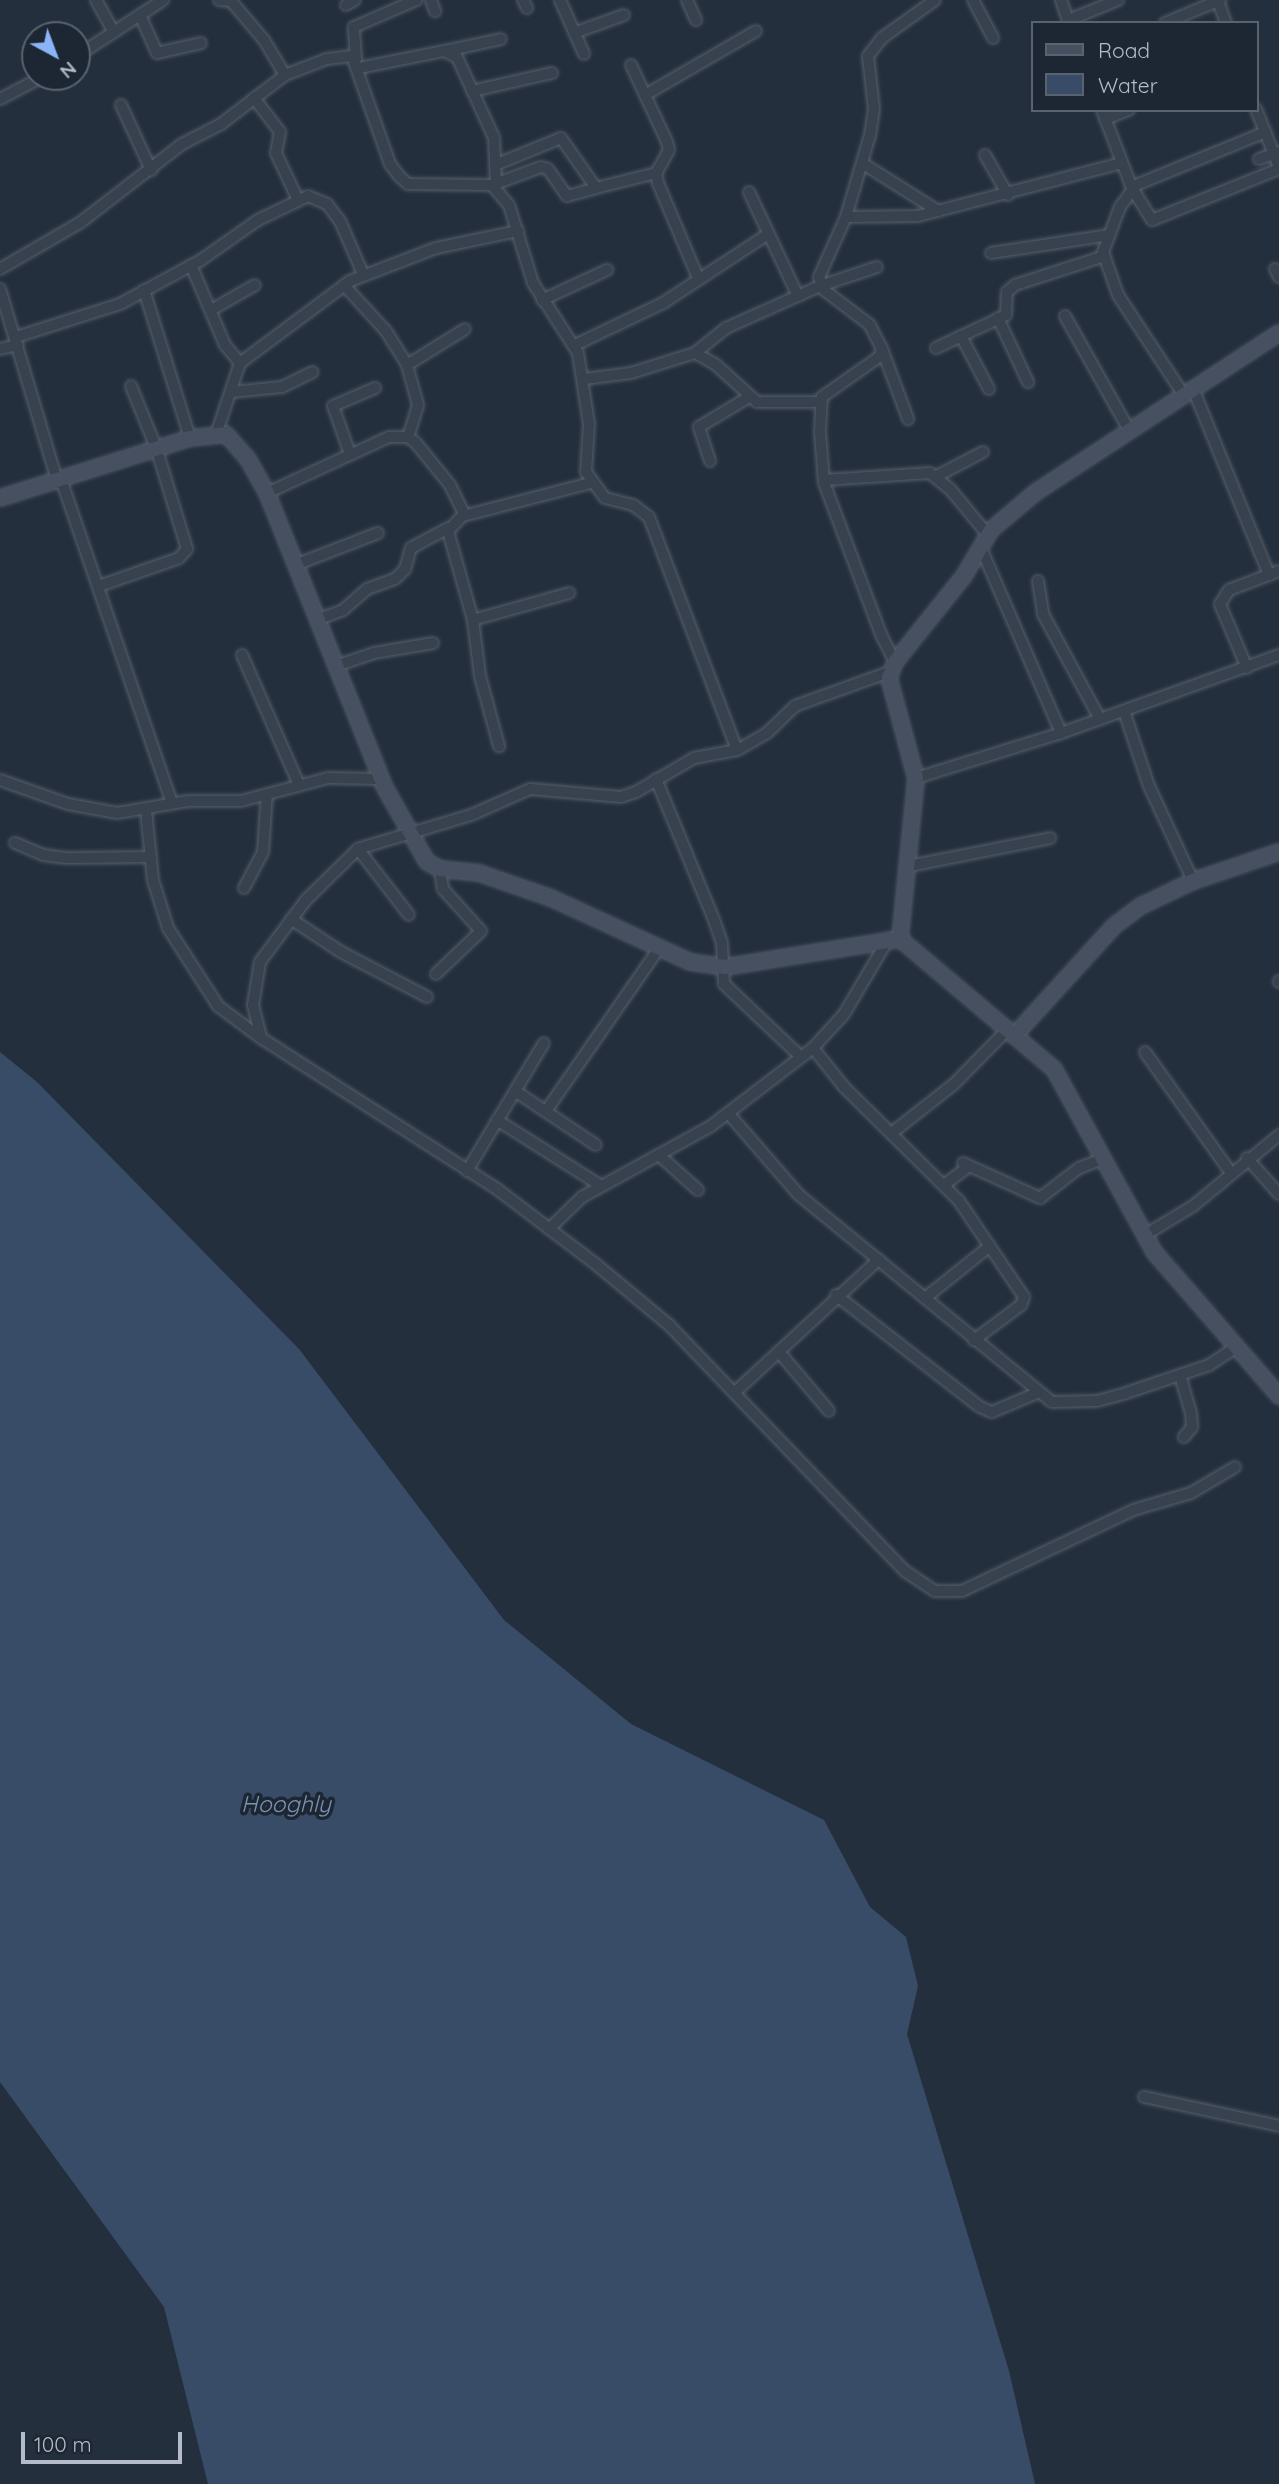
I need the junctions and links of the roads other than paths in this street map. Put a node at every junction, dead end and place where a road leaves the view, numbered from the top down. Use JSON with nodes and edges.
{"nodes":[{"id":1,"x":96,"y":0,"type":"edge"},
{"id":2,"x":163,"y":0,"type":"edge"},
{"id":3,"x":219,"y":0,"type":"edge"},
{"id":4,"x":416,"y":0,"type":"edge"},
{"id":5,"x":560,"y":0,"type":"edge"},
{"id":6,"x":687,"y":0,"type":"edge"},
{"id":7,"x":934,"y":0,"type":"edge"},
{"id":8,"x":973,"y":0,"type":"edge"},
{"id":9,"x":1061,"y":0,"type":"edge"},
{"id":10,"x":1118,"y":0,"type":"edge"},
{"id":11,"x":1219,"y":0,"type":"edge"},
{"id":12,"x":140,"y":15,"type":"junction"},
{"id":13,"x":624,"y":15,"type":"dead end"},
{"id":14,"x":696,"y":20,"type":"dead end"},
{"id":15,"x":1069,"y":21,"type":"edge"},
{"id":16,"x":1071,"y":21,"type":"edge"},
{"id":17,"x":1170,"y":21,"type":"edge"},
{"id":18,"x":1225,"y":21,"type":"edge"},
{"id":19,"x":756,"y":31,"type":"dead end"},
{"id":20,"x":114,"y":32,"type":"junction"},
{"id":21,"x":574,"y":33,"type":"junction"},
{"id":22,"x":993,"y":38,"type":"dead end"},
{"id":23,"x":501,"y":39,"type":"dead end"},
{"id":24,"x":201,"y":43,"type":"dead end"},
{"id":25,"x":91,"y":47,"type":"edge"},
{"id":26,"x":444,"y":51,"type":"junction"},
{"id":27,"x":584,"y":54,"type":"dead end"},
{"id":28,"x":358,"y":63,"type":"junction"},
{"id":29,"x":631,"y":65,"type":"dead end"},
{"id":30,"x":552,"y":73,"type":"dead end"},
{"id":31,"x":285,"y":75,"type":"junction"},
{"id":32,"x":21,"y":88,"type":"edge"},
{"id":33,"x":472,"y":92,"type":"junction"},
{"id":34,"x":645,"y":95,"type":"junction"},
{"id":35,"x":254,"y":98,"type":"junction"},
{"id":36,"x":0,"y":99,"type":"edge"},
{"id":37,"x":121,"y":105,"type":"dead end"},
{"id":38,"x":1257,"y":112,"type":"edge"},
{"id":39,"x":1103,"y":115,"type":"edge"},
{"id":40,"x":1266,"y":132,"type":"junction"},
{"id":41,"x":1277,"y":153,"type":"edge"},
{"id":42,"x":985,"y":155,"type":"dead end"},
{"id":43,"x":1259,"y":159,"type":"dead end"},
{"id":44,"x":862,"y":163,"type":"junction"},
{"id":45,"x":1121,"y":163,"type":"junction"},
{"id":46,"x":495,"y":165,"type":"junction"},
{"id":47,"x":1279,"y":168,"type":"edge"},
{"id":48,"x":151,"y":170,"type":"junction"},
{"id":49,"x":656,"y":173,"type":"junction"},
{"id":50,"x":494,"y":184,"type":"junction"},
{"id":51,"x":596,"y":188,"type":"junction"},
{"id":52,"x":1132,"y":188,"type":"junction"},
{"id":53,"x":749,"y":192,"type":"dead end"},
{"id":54,"x":1008,"y":195,"type":"junction"},
{"id":55,"x":298,"y":200,"type":"junction"},
{"id":56,"x":938,"y":211,"type":"junction"},
{"id":57,"x":846,"y":217,"type":"junction"},
{"id":58,"x":518,"y":231,"type":"junction"},
{"id":59,"x":768,"y":234,"type":"junction"},
{"id":60,"x":1110,"y":235,"type":"junction"},
{"id":61,"x":991,"y":253,"type":"dead end"},
{"id":62,"x":1104,"y":256,"type":"junction"},
{"id":63,"x":191,"y":265,"type":"junction"},
{"id":64,"x":877,"y":267,"type":"dead end"},
{"id":65,"x":0,"y":270,"type":"edge"},
{"id":66,"x":607,"y":270,"type":"dead end"},
{"id":67,"x":363,"y":274,"type":"junction"},
{"id":68,"x":699,"y":280,"type":"junction"},
{"id":69,"x":255,"y":285,"type":"dead end"},
{"id":70,"x":344,"y":285,"type":"junction"},
{"id":71,"x":820,"y":286,"type":"junction"},
{"id":72,"x":0,"y":289,"type":"edge"},
{"id":73,"x":144,"y":290,"type":"junction"},
{"id":74,"x":798,"y":296,"type":"junction"},
{"id":75,"x":542,"y":300,"type":"junction"},
{"id":76,"x":213,"y":309,"type":"junction"},
{"id":77,"x":1065,"y":316,"type":"dead end"},
{"id":78,"x":998,"y":318,"type":"junction"},
{"id":79,"x":465,"y":329,"type":"dead end"},
{"id":80,"x":1279,"y":333,"type":"edge"},
{"id":81,"x":961,"y":336,"type":"junction"},
{"id":82,"x":17,"y":341,"type":"junction"},
{"id":83,"x":575,"y":345,"type":"junction"},
{"id":84,"x":936,"y":348,"type":"dead end"},
{"id":85,"x":0,"y":349,"type":"edge"},
{"id":86,"x":882,"y":349,"type":"junction"},
{"id":87,"x":695,"y":354,"type":"junction"},
{"id":88,"x":240,"y":363,"type":"junction"},
{"id":89,"x":407,"y":365,"type":"junction"},
{"id":90,"x":313,"y":372,"type":"dead end"},
{"id":91,"x":583,"y":379,"type":"junction"},
{"id":92,"x":1028,"y":382,"type":"dead end"},
{"id":93,"x":131,"y":386,"type":"dead end"},
{"id":94,"x":375,"y":388,"type":"dead end"},
{"id":95,"x":989,"y":389,"type":"dead end"},
{"id":96,"x":232,"y":392,"type":"junction"},
{"id":97,"x":1190,"y":394,"type":"junction"},
{"id":98,"x":749,"y":397,"type":"junction"},
{"id":99,"x":820,"y":402,"type":"junction"},
{"id":100,"x":908,"y":419,"type":"dead end"},
{"id":101,"x":217,"y":432,"type":"junction"},
{"id":102,"x":1130,"y":432,"type":"junction"},
{"id":103,"x":408,"y":437,"type":"junction"},
{"id":104,"x":190,"y":438,"type":"junction"},
{"id":105,"x":157,"y":450,"type":"junction"},
{"id":106,"x":983,"y":452,"type":"dead end"},
{"id":107,"x":350,"y":454,"type":"junction"},
{"id":108,"x":710,"y":461,"type":"dead end"},
{"id":109,"x":937,"y":476,"type":"junction"},
{"id":110,"x":824,"y":480,"type":"junction"},
{"id":111,"x":60,"y":482,"type":"junction"},
{"id":112,"x":591,"y":483,"type":"junction"},
{"id":113,"x":267,"y":492,"type":"junction"},
{"id":114,"x":0,"y":498,"type":"edge"},
{"id":115,"x":463,"y":516,"type":"junction"},
{"id":116,"x":448,"y":528,"type":"junction"},
{"id":117,"x":379,"y":533,"type":"dead end"},
{"id":118,"x":985,"y":542,"type":"junction"},
{"id":119,"x":295,"y":565,"type":"junction"},
{"id":120,"x":1274,"y":573,"type":"edge"},
{"id":121,"x":1038,"y":581,"type":"dead end"},
{"id":122,"x":99,"y":586,"type":"junction"},
{"id":123,"x":569,"y":593,"type":"dead end"},
{"id":124,"x":316,"y":620,"type":"junction"},
{"id":125,"x":473,"y":620,"type":"junction"},
{"id":126,"x":433,"y":643,"type":"dead end"},
{"id":127,"x":243,"y":655,"type":"dead end"},
{"id":128,"x":1279,"y":655,"type":"edge"},
{"id":129,"x":336,"y":666,"type":"junction"},
{"id":130,"x":894,"y":666,"type":"junction"},
{"id":131,"x":1247,"y":668,"type":"junction"},
{"id":132,"x":1124,"y":711,"type":"junction"},
{"id":133,"x":1100,"y":719,"type":"junction"},
{"id":134,"x":1061,"y":733,"type":"junction"},
{"id":135,"x":499,"y":746,"type":"dead end"},
{"id":136,"x":737,"y":750,"type":"junction"},
{"id":137,"x":916,"y":778,"type":"junction"},
{"id":138,"x":381,"y":779,"type":"junction"},
{"id":139,"x":656,"y":779,"type":"junction"},
{"id":140,"x":0,"y":780,"type":"edge"},
{"id":141,"x":299,"y":785,"type":"junction"},
{"id":142,"x":267,"y":794,"type":"junction"},
{"id":143,"x":172,"y":803,"type":"junction"},
{"id":144,"x":146,"y":810,"type":"junction"},
{"id":145,"x":409,"y":834,"type":"junction"},
{"id":146,"x":1051,"y":838,"type":"dead end"},
{"id":147,"x":15,"y":843,"type":"dead end"},
{"id":148,"x":358,"y":849,"type":"junction"},
{"id":149,"x":1279,"y":852,"type":"edge"},
{"id":150,"x":151,"y":857,"type":"junction"},
{"id":151,"x":909,"y":866,"type":"junction"},
{"id":152,"x":440,"y":869,"type":"junction"},
{"id":153,"x":1193,"y":881,"type":"junction"},
{"id":154,"x":244,"y":888,"type":"dead end"},
{"id":155,"x":409,"y":915,"type":"dead end"},
{"id":156,"x":291,"y":919,"type":"junction"},
{"id":157,"x":895,"y":939,"type":"junction"},
{"id":158,"x":658,"y":950,"type":"junction"},
{"id":159,"x":725,"y":967,"type":"junction"},
{"id":160,"x":436,"y":974,"type":"dead end"},
{"id":161,"x":427,"y":997,"type":"dead end"},
{"id":162,"x":1011,"y":1033,"type":"junction"},
{"id":163,"x":261,"y":1038,"type":"junction"},
{"id":164,"x":544,"y":1043,"type":"dead end"},
{"id":165,"x":813,"y":1048,"type":"junction"},
{"id":166,"x":1145,"y":1052,"type":"dead end"},
{"id":167,"x":802,"y":1057,"type":"junction"},
{"id":168,"x":515,"y":1091,"type":"junction"},
{"id":169,"x":546,"y":1111,"type":"junction"},
{"id":170,"x":728,"y":1113,"type":"junction"},
{"id":171,"x":497,"y":1120,"type":"junction"},
{"id":172,"x":893,"y":1132,"type":"junction"},
{"id":173,"x":1279,"y":1135,"type":"edge"},
{"id":174,"x":596,"y":1145,"type":"dead end"},
{"id":175,"x":660,"y":1156,"type":"junction"},
{"id":176,"x":1247,"y":1158,"type":"junction"},
{"id":177,"x":1103,"y":1159,"type":"junction"},
{"id":178,"x":467,"y":1171,"type":"junction"},
{"id":179,"x":1231,"y":1173,"type":"junction"},
{"id":180,"x":600,"y":1185,"type":"junction"},
{"id":181,"x":944,"y":1185,"type":"junction"},
{"id":182,"x":698,"y":1190,"type":"dead end"},
{"id":183,"x":1279,"y":1194,"type":"edge"},
{"id":184,"x":550,"y":1229,"type":"junction"},
{"id":185,"x":1145,"y":1235,"type":"junction"},
{"id":186,"x":990,"y":1245,"type":"junction"},
{"id":187,"x":879,"y":1259,"type":"junction"},
{"id":188,"x":836,"y":1295,"type":"junction"},
{"id":189,"x":925,"y":1298,"type":"junction"},
{"id":190,"x":974,"y":1340,"type":"junction"},
{"id":191,"x":1237,"y":1347,"type":"junction"},
{"id":192,"x":779,"y":1352,"type":"junction"},
{"id":193,"x":1180,"y":1375,"type":"junction"},
{"id":194,"x":734,"y":1392,"type":"junction"},
{"id":195,"x":1037,"y":1393,"type":"junction"},
{"id":196,"x":1279,"y":1396,"type":"edge"},
{"id":197,"x":829,"y":1411,"type":"dead end"},
{"id":198,"x":1184,"y":1437,"type":"dead end"},
{"id":199,"x":1235,"y":1467,"type":"dead end"},
{"id":200,"x":1144,"y":2097,"type":"dead end"},
{"id":201,"x":1279,"y":2126,"type":"edge"}],
"edges":[{"from":1,"to":20,"type":"street"},
{"from":2,"to":12,"type":"street"},
{"from":3,"to":31,"type":"street"},
{"from":4,"to":28,"type":"street"},
{"from":5,"to":21,"type":"street"},
{"from":6,"to":14,"type":"street"},
{"from":7,"to":44,"type":"street"},
{"from":8,"to":22,"type":"street"},
{"from":9,"to":15,"type":"street"},
{"from":10,"to":16,"type":"street"},
{"from":11,"to":17,"type":"street"},
{"from":11,"to":18,"type":"street"},
{"from":12,"to":20,"type":"street"},
{"from":12,"to":24,"type":"street"},
{"from":13,"to":21,"type":"street"},
{"from":19,"to":34,"type":"street"},
{"from":20,"to":25,"type":"street"},
{"from":21,"to":27,"type":"street"},
{"from":23,"to":26,"type":"street"},
{"from":26,"to":28,"type":"street"},
{"from":26,"to":33,"type":"street"},
{"from":28,"to":31,"type":"street"},
{"from":28,"to":50,"type":"street"},
{"from":29,"to":34,"type":"street"},
{"from":30,"to":33,"type":"street"},
{"from":31,"to":35,"type":"street"},
{"from":32,"to":36,"type":"street"},
{"from":33,"to":46,"type":"street"},
{"from":34,"to":49,"type":"street"},
{"from":35,"to":48,"type":"street"},
{"from":35,"to":55,"type":"street"},
{"from":37,"to":48,"type":"street"},
{"from":38,"to":40,"type":"street"},
{"from":39,"to":45,"type":"street"},
{"from":40,"to":41,"type":"street"},
{"from":40,"to":52,"type":"street"},
{"from":41,"to":43,"type":"street"},
{"from":41,"to":47,"type":"street"},
{"from":42,"to":54,"type":"street"},
{"from":44,"to":56,"type":"street"},
{"from":44,"to":57,"type":"street"},
{"from":45,"to":52,"type":"street"},
{"from":45,"to":54,"type":"street"},
{"from":46,"to":50,"type":"street"},
{"from":46,"to":51,"type":"street"},
{"from":47,"to":52,"type":"street"},
{"from":48,"to":65,"type":"street"},
{"from":49,"to":51,"type":"street"},
{"from":49,"to":68,"type":"street"},
{"from":50,"to":51,"type":"street"},
{"from":50,"to":58,"type":"street"},
{"from":52,"to":60,"type":"street"},
{"from":53,"to":59,"type":"street"},
{"from":54,"to":56,"type":"street"},
{"from":55,"to":63,"type":"street"},
{"from":55,"to":67,"type":"street"},
{"from":56,"to":57,"type":"street"},
{"from":57,"to":71,"type":"street"},
{"from":58,"to":67,"type":"street"},
{"from":58,"to":75,"type":"street"},
{"from":59,"to":68,"type":"street"},
{"from":59,"to":74,"type":"street"},
{"from":60,"to":61,"type":"street"},
{"from":60,"to":62,"type":"street"},
{"from":62,"to":78,"type":"street"},
{"from":62,"to":97,"type":"street"},
{"from":63,"to":73,"type":"street"},
{"from":63,"to":76,"type":"street"},
{"from":64,"to":71,"type":"street"},
{"from":66,"to":75,"type":"street"},
{"from":67,"to":70,"type":"street"},
{"from":68,"to":83,"type":"street"},
{"from":69,"to":76,"type":"street"},
{"from":70,"to":88,"type":"street"},
{"from":70,"to":89,"type":"street"},
{"from":71,"to":74,"type":"street"},
{"from":71,"to":86,"type":"street"},
{"from":72,"to":82,"type":"street"},
{"from":73,"to":82,"type":"street"},
{"from":73,"to":104,"type":"street"},
{"from":74,"to":87,"type":"street"},
{"from":75,"to":83,"type":"street"},
{"from":76,"to":88,"type":"street"},
{"from":77,"to":102,"type":"street"},
{"from":78,"to":81,"type":"street"},
{"from":78,"to":92,"type":"street"},
{"from":79,"to":89,"type":"street"},
{"from":80,"to":97,"type":"main road"},
{"from":81,"to":84,"type":"street"},
{"from":81,"to":95,"type":"street"},
{"from":82,"to":85,"type":"street"},
{"from":82,"to":111,"type":"street"},
{"from":83,"to":91,"type":"street"},
{"from":86,"to":99,"type":"street"},
{"from":86,"to":100,"type":"street"},
{"from":87,"to":91,"type":"street"},
{"from":87,"to":98,"type":"street"},
{"from":88,"to":96,"type":"street"},
{"from":89,"to":103,"type":"street"},
{"from":90,"to":96,"type":"street"},
{"from":91,"to":112,"type":"street"},
{"from":93,"to":105,"type":"street"},
{"from":94,"to":107,"type":"street"},
{"from":96,"to":101,"type":"street"},
{"from":97,"to":102,"type":"main road"},
{"from":97,"to":120,"type":"street"},
{"from":98,"to":99,"type":"street"},
{"from":98,"to":108,"type":"street"},
{"from":99,"to":110,"type":"street"},
{"from":101,"to":104,"type":"main road"},
{"from":101,"to":113,"type":"main road"},
{"from":102,"to":118,"type":"main road"},
{"from":103,"to":107,"type":"street"},
{"from":103,"to":115,"type":"street"},
{"from":104,"to":105,"type":"main road"},
{"from":105,"to":111,"type":"main road"},
{"from":105,"to":122,"type":"street"},
{"from":106,"to":109,"type":"street"},
{"from":107,"to":113,"type":"street"},
{"from":109,"to":110,"type":"street"},
{"from":109,"to":118,"type":"street"},
{"from":110,"to":130,"type":"street"},
{"from":111,"to":114,"type":"main road"},
{"from":111,"to":122,"type":"street"},
{"from":112,"to":115,"type":"street"},
{"from":112,"to":136,"type":"street"},
{"from":113,"to":119,"type":"main road"},
{"from":115,"to":116,"type":"street"},
{"from":116,"to":124,"type":"street"},
{"from":116,"to":125,"type":"street"},
{"from":117,"to":119,"type":"street"},
{"from":118,"to":130,"type":"main road"},
{"from":118,"to":134,"type":"street"},
{"from":119,"to":124,"type":"main road"},
{"from":120,"to":131,"type":"street"},
{"from":121,"to":133,"type":"street"},
{"from":122,"to":143,"type":"street"},
{"from":123,"to":125,"type":"street"},
{"from":124,"to":129,"type":"main road"},
{"from":125,"to":135,"type":"street"},
{"from":126,"to":129,"type":"street"},
{"from":127,"to":141,"type":"street"},
{"from":128,"to":131,"type":"street"},
{"from":129,"to":138,"type":"main road"},
{"from":130,"to":136,"type":"street"},
{"from":130,"to":137,"type":"main road"},
{"from":131,"to":132,"type":"street"},
{"from":132,"to":133,"type":"street"},
{"from":132,"to":153,"type":"street"},
{"from":133,"to":134,"type":"street"},
{"from":134,"to":137,"type":"street"},
{"from":136,"to":139,"type":"street"},
{"from":137,"to":151,"type":"main road"},
{"from":138,"to":141,"type":"street"},
{"from":138,"to":145,"type":"main road"},
{"from":139,"to":145,"type":"street"},
{"from":139,"to":159,"type":"street"},
{"from":140,"to":144,"type":"street"},
{"from":141,"to":142,"type":"street"},
{"from":142,"to":143,"type":"street"},
{"from":142,"to":154,"type":"street"},
{"from":143,"to":144,"type":"street"},
{"from":144,"to":150,"type":"street"},
{"from":145,"to":148,"type":"street"},
{"from":145,"to":152,"type":"main road"},
{"from":146,"to":151,"type":"street"},
{"from":147,"to":150,"type":"street"},
{"from":148,"to":155,"type":"street"},
{"from":148,"to":156,"type":"street"},
{"from":149,"to":153,"type":"main road"},
{"from":150,"to":163,"type":"street"},
{"from":151,"to":157,"type":"main road"},
{"from":152,"to":158,"type":"main road"},
{"from":152,"to":160,"type":"street"},
{"from":153,"to":162,"type":"main road"},
{"from":156,"to":161,"type":"street"},
{"from":156,"to":163,"type":"street"},
{"from":157,"to":159,"type":"main road"},
{"from":157,"to":162,"type":"main road"},
{"from":157,"to":165,"type":"street"},
{"from":158,"to":159,"type":"main road"},
{"from":158,"to":169,"type":"street"},
{"from":159,"to":167,"type":"street"},
{"from":162,"to":172,"type":"street"},
{"from":162,"to":177,"type":"main road"},
{"from":163,"to":178,"type":"street"},
{"from":164,"to":168,"type":"street"},
{"from":165,"to":167,"type":"street"},
{"from":165,"to":172,"type":"street"},
{"from":166,"to":179,"type":"street"},
{"from":167,"to":170,"type":"street"},
{"from":168,"to":169,"type":"street"},
{"from":168,"to":171,"type":"street"},
{"from":169,"to":174,"type":"street"},
{"from":170,"to":175,"type":"street"},
{"from":170,"to":187,"type":"street"},
{"from":171,"to":178,"type":"street"},
{"from":171,"to":180,"type":"street"},
{"from":172,"to":181,"type":"street"},
{"from":173,"to":176,"type":"street"},
{"from":175,"to":180,"type":"street"},
{"from":175,"to":182,"type":"street"},
{"from":176,"to":179,"type":"street"},
{"from":176,"to":183,"type":"street"},
{"from":177,"to":181,"type":"street"},
{"from":177,"to":185,"type":"main road"},
{"from":178,"to":184,"type":"street"},
{"from":179,"to":185,"type":"street"},
{"from":180,"to":184,"type":"street"},
{"from":181,"to":186,"type":"street"},
{"from":184,"to":194,"type":"street"},
{"from":185,"to":191,"type":"main road"},
{"from":186,"to":189,"type":"street"},
{"from":186,"to":190,"type":"street"},
{"from":187,"to":188,"type":"street"},
{"from":187,"to":189,"type":"street"},
{"from":188,"to":192,"type":"street"},
{"from":188,"to":195,"type":"street"},
{"from":189,"to":190,"type":"street"},
{"from":190,"to":195,"type":"street"},
{"from":191,"to":193,"type":"street"},
{"from":191,"to":196,"type":"main road"},
{"from":192,"to":194,"type":"street"},
{"from":192,"to":197,"type":"street"},
{"from":193,"to":195,"type":"street"},
{"from":193,"to":198,"type":"street"},
{"from":194,"to":199,"type":"street"},
{"from":200,"to":201,"type":"street"}]}
